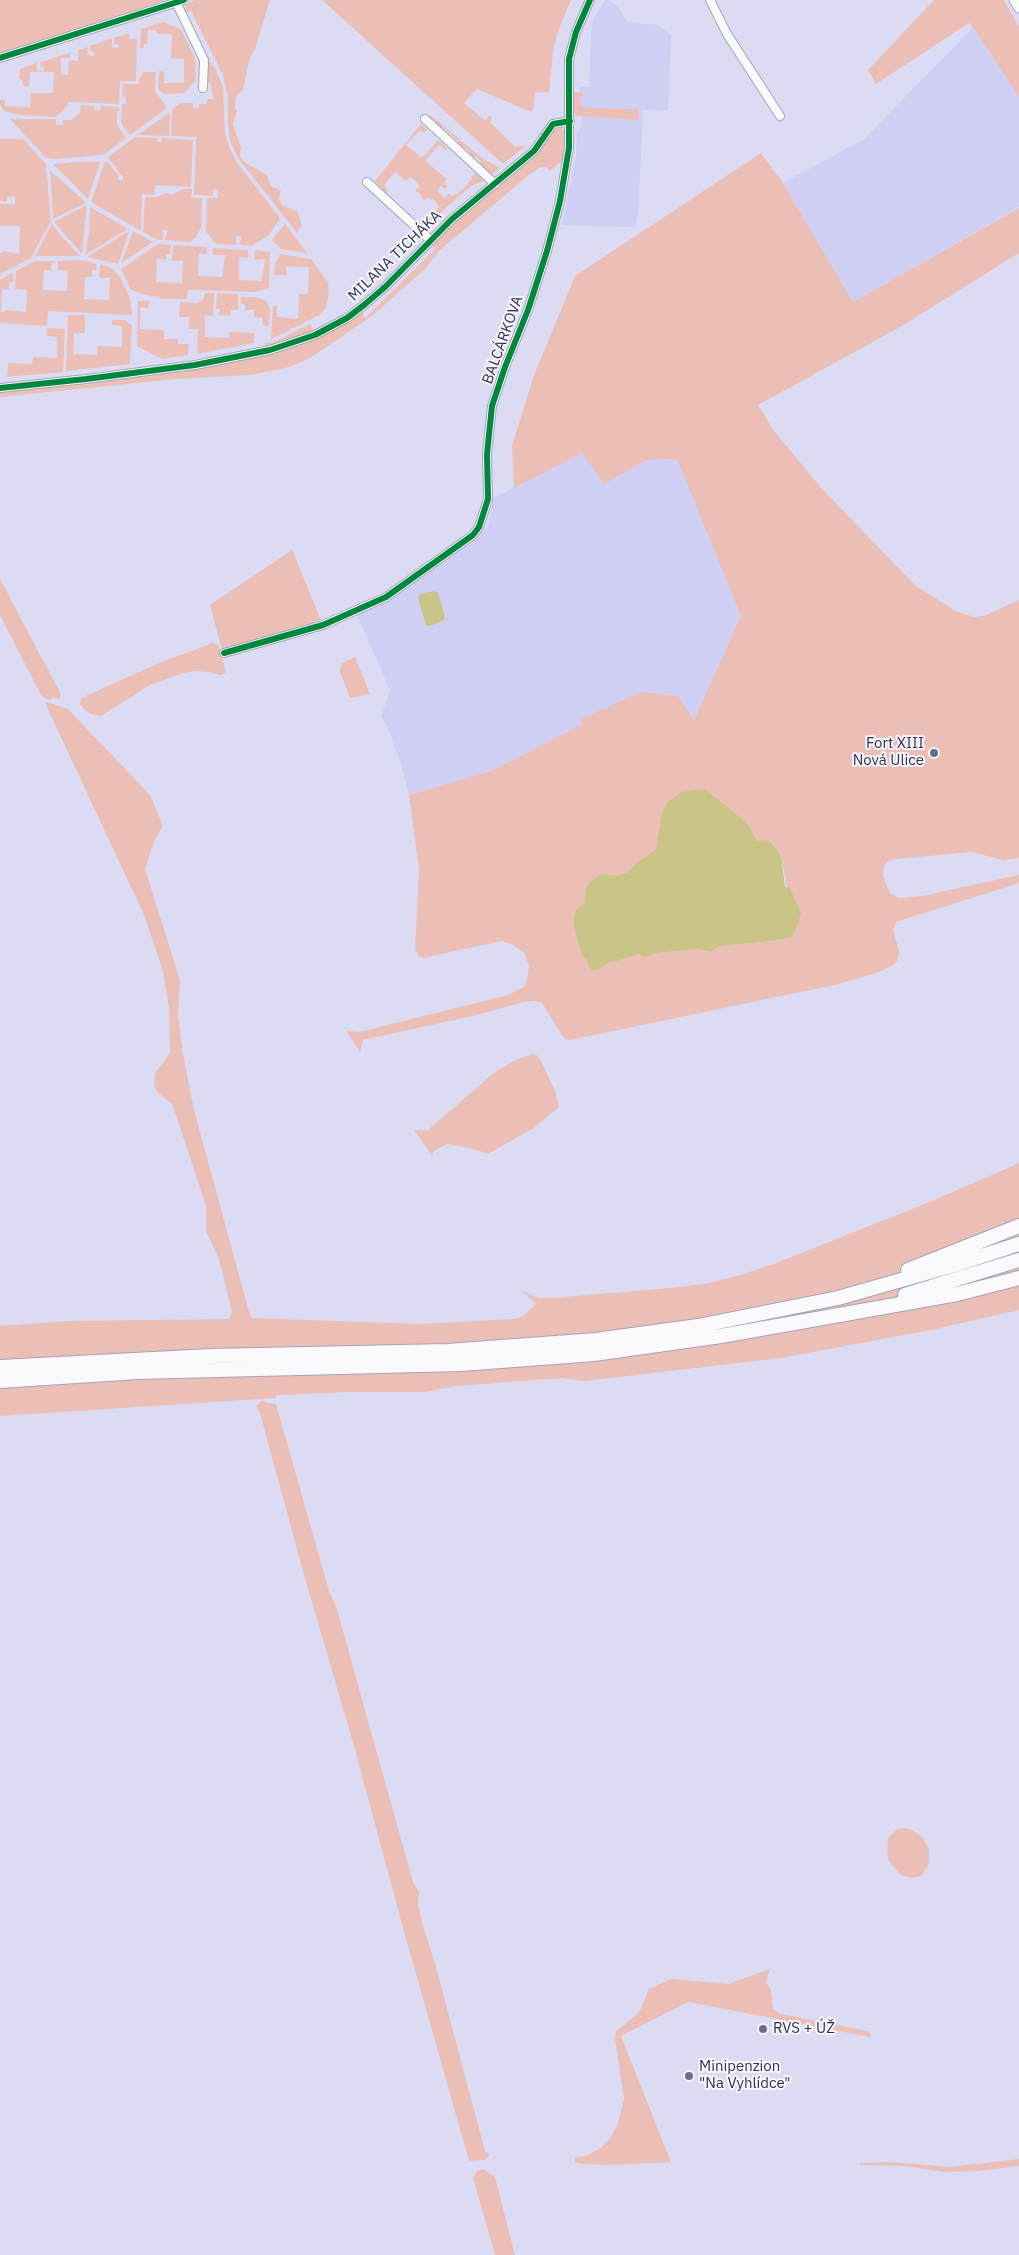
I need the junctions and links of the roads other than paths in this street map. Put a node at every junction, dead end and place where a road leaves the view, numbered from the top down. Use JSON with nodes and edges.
{"nodes":[{"id":1,"x":184,"y":0,"type":"edge"},
{"id":2,"x":590,"y":0,"type":"edge"},
{"id":3,"x":710,"y":0,"type":"edge"},
{"id":4,"x":1014,"y":0,"type":"edge"},
{"id":5,"x":176,"y":2,"type":"junction"},
{"id":6,"x":1019,"y":8,"type":"edge"},
{"id":7,"x":0,"y":58,"type":"edge"},
{"id":8,"x":203,"y":88,"type":"dead end"},
{"id":9,"x":780,"y":116,"type":"dead end"},
{"id":10,"x":425,"y":119,"type":"dead end"},
{"id":11,"x":570,"y":121,"type":"junction"},
{"id":12,"x":367,"y":182,"type":"dead end"},
{"id":13,"x":495,"y":184,"type":"junction"},
{"id":14,"x":430,"y":240,"type":"junction"},
{"id":15,"x":0,"y":388,"type":"edge"},
{"id":16,"x":224,"y":653,"type":"dead end"},
{"id":17,"x":1019,"y":1226,"type":"edge"},
{"id":18,"x":1019,"y":1244,"type":"edge"},
{"id":19,"x":1019,"y":1260,"type":"edge"},
{"id":20,"x":1019,"y":1278,"type":"edge"},
{"id":21,"x":838,"y":1298,"type":"junction"},
{"id":22,"x":824,"y":1316,"type":"junction"},
{"id":23,"x":0,"y":1367,"type":"edge"},
{"id":24,"x":0,"y":1381,"type":"edge"}],
"edges":[{"from":1,"to":5,"type":"street"},
{"from":2,"to":11,"type":"street","name":"BALCÁRKOVA"},
{"from":3,"to":9,"type":"street"},
{"from":4,"to":6,"type":"street"},
{"from":5,"to":7,"type":"street"},
{"from":5,"to":8,"type":"street"},
{"from":10,"to":13,"type":"street"},
{"from":11,"to":13,"type":"street","name":"MILANA TICHÁKA"},
{"from":11,"to":16,"type":"street","name":"BALCÁRKOVA"},
{"from":12,"to":14,"type":"street"},
{"from":13,"to":14,"type":"street","name":"MILANA TICHÁKA"},
{"from":14,"to":15,"type":"street","name":"MILANA TICHÁKA"},
{"from":17,"to":21,"type":"highway"},
{"from":18,"to":21,"type":"highway"},
{"from":19,"to":22,"type":"highway"},
{"from":20,"to":22,"type":"highway"},
{"from":21,"to":23,"type":"highway"},
{"from":22,"to":24,"type":"highway"}]}
